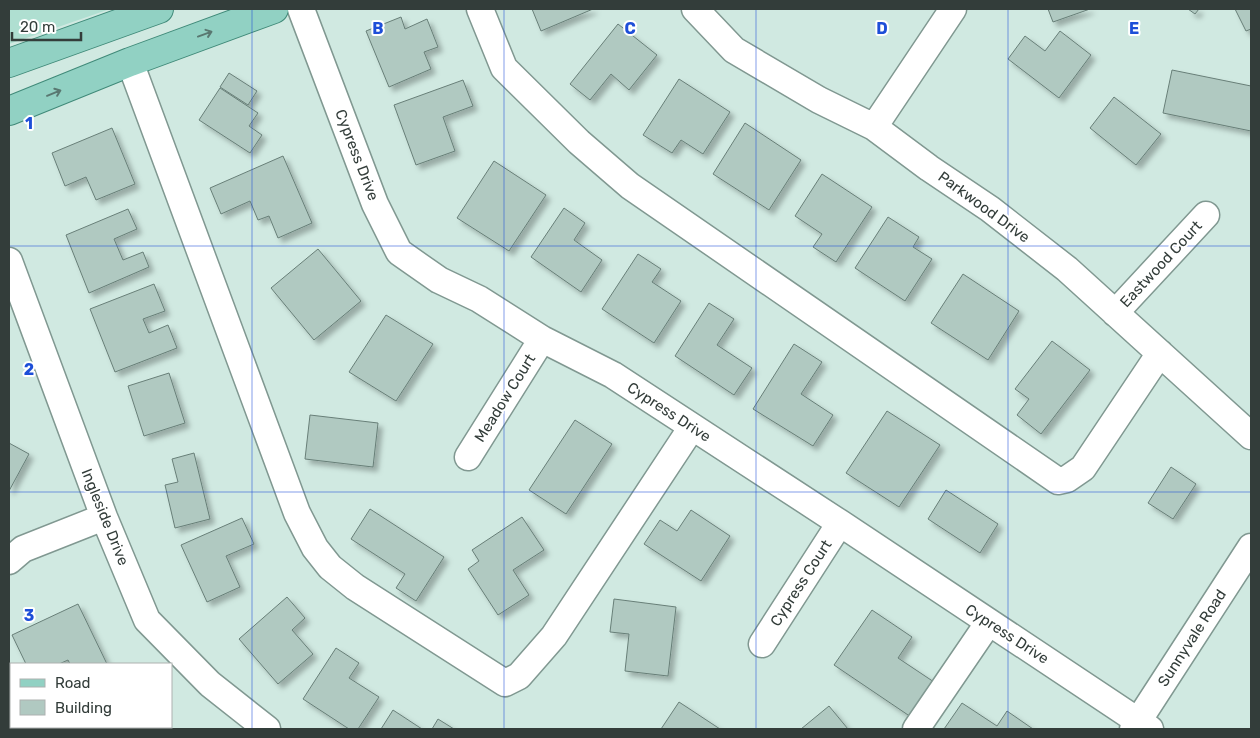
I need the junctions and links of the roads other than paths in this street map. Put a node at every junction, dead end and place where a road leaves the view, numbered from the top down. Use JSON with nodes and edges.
{"nodes":[{"id":1,"x":159,"y":9,"type":"edge"},
{"id":2,"x":274,"y":9,"type":"edge"},
{"id":3,"x":301,"y":9,"type":"edge"},
{"id":4,"x":480,"y":9,"type":"edge"},
{"id":5,"x":694,"y":9,"type":"edge"},
{"id":6,"x":953,"y":9,"type":"edge"},
{"id":7,"x":130,"y":62,"type":"junction"},
{"id":8,"x":9,"y":63,"type":"edge"},
{"id":9,"x":9,"y":111,"type":"edge"},
{"id":10,"x":874,"y":127,"type":"junction"},
{"id":11,"x":1206,"y":215,"type":"dead end"},
{"id":12,"x":9,"y":260,"type":"edge"},
{"id":13,"x":1115,"y":313,"type":"junction"},
{"id":14,"x":542,"y":339,"type":"junction"},
{"id":15,"x":1160,"y":353,"type":"junction"},
{"id":16,"x":692,"y":427,"type":"junction"},
{"id":17,"x":1251,"y":436,"type":"edge"},
{"id":18,"x":468,"y":458,"type":"dead end"},
{"id":19,"x":104,"y":517,"type":"junction"},
{"id":20,"x":840,"y":523,"type":"junction"},
{"id":21,"x":1251,"y":547,"type":"edge"},
{"id":22,"x":9,"y":561,"type":"edge"},
{"id":23,"x":989,"y":622,"type":"junction"},
{"id":24,"x":762,"y":644,"type":"dead end"},
{"id":25,"x":170,"y":658,"type":"edge"},
{"id":26,"x":1141,"y":726,"type":"edge"},
{"id":27,"x":267,"y":729,"type":"edge"},
{"id":28,"x":916,"y":729,"type":"edge"}],
"edges":[{"from":1,"to":8,"type":"main road"},
{"from":7,"to":2,"type":"main road","one_way":true},
{"from":3,"to":14,"type":"street","name":"Cypress Drive"},
{"from":4,"to":15,"type":"street"},
{"from":5,"to":10,"type":"street","name":"Parkwood Drive"},
{"from":6,"to":10,"type":"street"},
{"from":9,"to":7,"type":"main road","one_way":true},
{"from":7,"to":16,"type":"street"},
{"from":10,"to":13,"type":"street","name":"Parkwood Drive"},
{"from":11,"to":13,"type":"street","name":"Eastwood Court"},
{"from":12,"to":19,"type":"street","name":"Ingleside Drive"},
{"from":13,"to":15,"type":"street","name":"Parkwood Drive"},
{"from":14,"to":16,"type":"street","name":"Cypress Drive"},
{"from":14,"to":18,"type":"street","name":"Meadow Court"},
{"from":15,"to":17,"type":"street","name":"Parkwood Drive"},
{"from":16,"to":20,"type":"street","name":"Cypress Drive"},
{"from":19,"to":22,"type":"street"},
{"from":19,"to":25,"type":"street","name":"Ingleside Drive"},
{"from":20,"to":23,"type":"street","name":"Cypress Drive"},
{"from":20,"to":24,"type":"street","name":"Cypress Court"},
{"from":21,"to":26,"type":"street","name":"Sunnyvale Road"},
{"from":23,"to":26,"type":"street","name":"Cypress Drive"},
{"from":23,"to":28,"type":"street"},
{"from":25,"to":27,"type":"street","name":"Ingleside Drive"}]}
